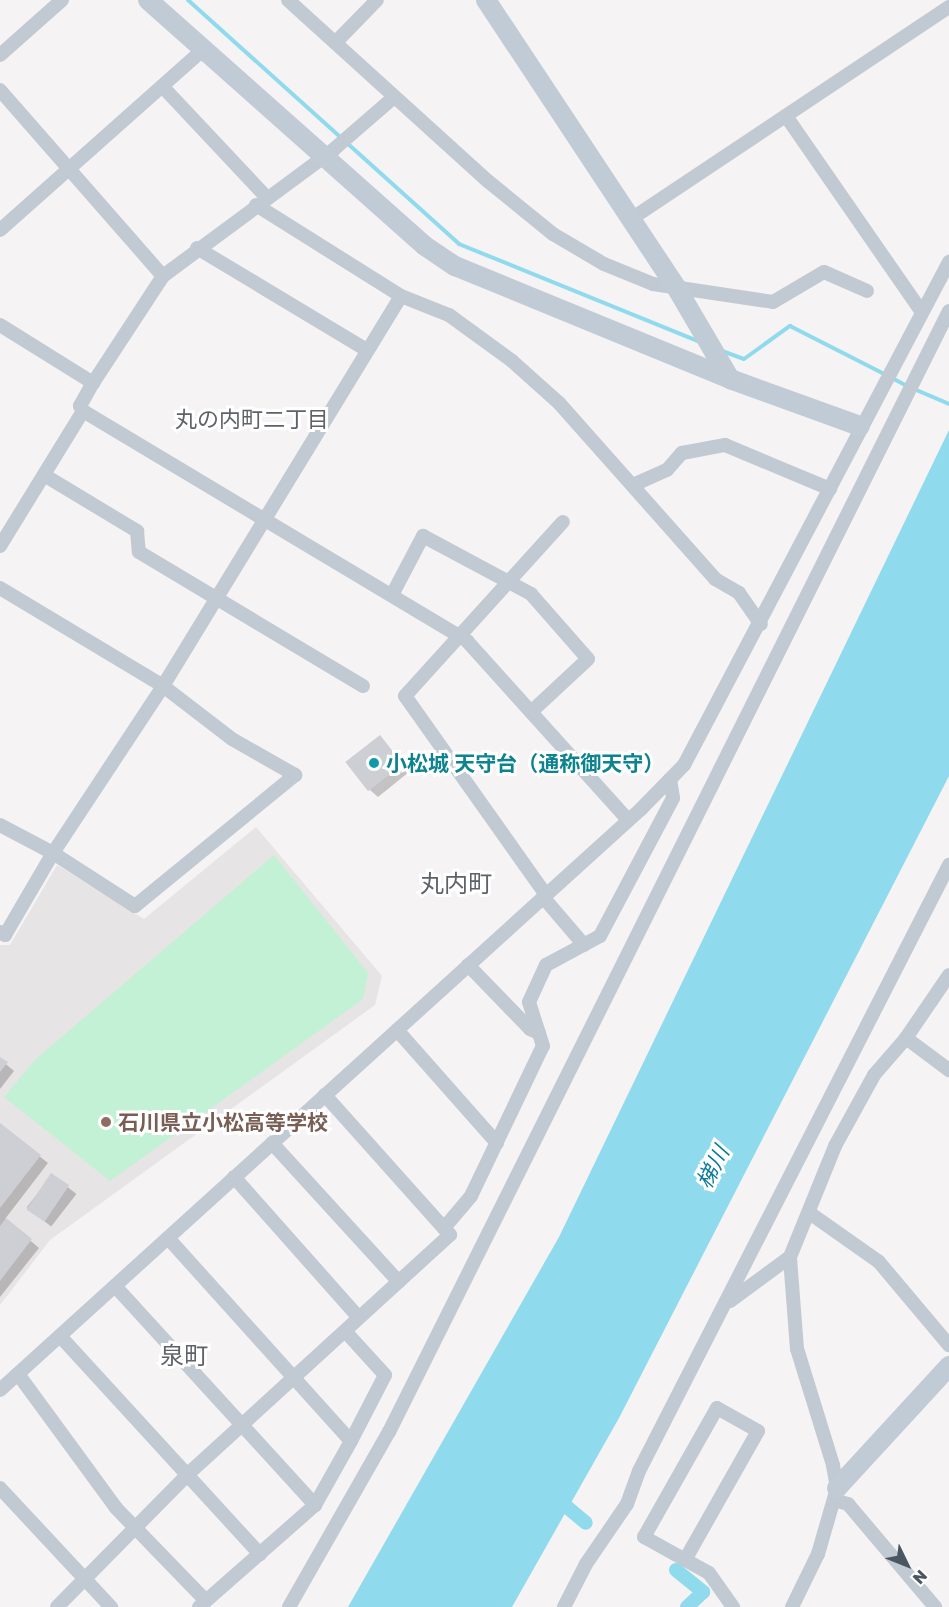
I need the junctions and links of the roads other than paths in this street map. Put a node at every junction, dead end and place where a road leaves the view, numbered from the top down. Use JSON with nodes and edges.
{"nodes":[{"id":1,"x":62,"y":0,"type":"edge"},
{"id":2,"x":148,"y":0,"type":"edge"},
{"id":3,"x":288,"y":0,"type":"edge"},
{"id":4,"x":377,"y":0,"type":"edge"},
{"id":5,"x":486,"y":0,"type":"edge"},
{"id":6,"x":949,"y":7,"type":"edge"},
{"id":7,"x":337,"y":41,"type":"junction"},
{"id":8,"x":205,"y":48,"type":"junction"},
{"id":9,"x":0,"y":54,"type":"edge"},
{"id":10,"x":162,"y":86,"type":"junction"},
{"id":11,"x":0,"y":90,"type":"edge"},
{"id":12,"x":393,"y":98,"type":"junction"},
{"id":13,"x":786,"y":116,"type":"junction"},
{"id":14,"x":328,"y":153,"type":"junction"},
{"id":15,"x":70,"y":167,"type":"junction"},
{"id":16,"x":262,"y":202,"type":"junction"},
{"id":17,"x":631,"y":219,"type":"junction"},
{"id":18,"x":0,"y":230,"type":"edge"},
{"id":19,"x":197,"y":248,"type":"junction"},
{"id":20,"x":949,"y":262,"type":"edge"},
{"id":21,"x":163,"y":276,"type":"junction"},
{"id":22,"x":867,"y":291,"type":"dead end"},
{"id":23,"x":401,"y":296,"type":"junction"},
{"id":24,"x":681,"y":296,"type":"junction"},
{"id":25,"x":921,"y":311,"type":"junction"},
{"id":26,"x":949,"y":311,"type":"edge"},
{"id":27,"x":0,"y":325,"type":"edge"},
{"id":28,"x":367,"y":350,"type":"junction"},
{"id":29,"x":730,"y":379,"type":"junction"},
{"id":30,"x":93,"y":383,"type":"junction"},
{"id":31,"x":83,"y":411,"type":"junction"},
{"id":32,"x":860,"y":426,"type":"junction"},
{"id":33,"x":44,"y":475,"type":"junction"},
{"id":34,"x":633,"y":485,"type":"junction"},
{"id":35,"x":830,"y":489,"type":"junction"},
{"id":36,"x":263,"y":519,"type":"junction"},
{"id":37,"x":563,"y":522,"type":"dead end"},
{"id":38,"x":2,"y":540,"type":"edge"},
{"id":39,"x":508,"y":582,"type":"junction"},
{"id":40,"x":0,"y":588,"type":"edge"},
{"id":41,"x":392,"y":596,"type":"junction"},
{"id":42,"x":216,"y":598,"type":"junction"},
{"id":43,"x":761,"y":624,"type":"junction"},
{"id":44,"x":460,"y":636,"type":"junction"},
{"id":45,"x":163,"y":686,"type":"junction"},
{"id":46,"x":363,"y":686,"type":"dead end"},
{"id":47,"x":531,"y":712,"type":"junction"},
{"id":48,"x":670,"y":779,"type":"junction"},
{"id":49,"x":628,"y":820,"type":"junction"},
{"id":50,"x":0,"y":825,"type":"edge"},
{"id":51,"x":53,"y":853,"type":"junction"},
{"id":52,"x":949,"y":865,"type":"edge"},
{"id":53,"x":544,"y":896,"type":"junction"},
{"id":54,"x":0,"y":932,"type":"edge"},
{"id":55,"x":584,"y":945,"type":"junction"},
{"id":56,"x":468,"y":965,"type":"junction"},
{"id":57,"x":949,"y":975,"type":"edge"},
{"id":58,"x":397,"y":1030,"type":"junction"},
{"id":59,"x":539,"y":1033,"type":"junction"},
{"id":60,"x":906,"y":1038,"type":"junction"},
{"id":61,"x":949,"y":1070,"type":"edge"},
{"id":62,"x":325,"y":1095,"type":"junction"},
{"id":63,"x":272,"y":1143,"type":"junction"},
{"id":64,"x":497,"y":1143,"type":"junction"},
{"id":65,"x":234,"y":1177,"type":"junction"},
{"id":66,"x":811,"y":1214,"type":"junction"},
{"id":67,"x":444,"y":1228,"type":"junction"},
{"id":68,"x":168,"y":1238,"type":"junction"},
{"id":69,"x":790,"y":1257,"type":"junction"},
{"id":70,"x":399,"y":1282,"type":"junction"},
{"id":71,"x":114,"y":1286,"type":"junction"},
{"id":72,"x":728,"y":1303,"type":"junction"},
{"id":73,"x":359,"y":1318,"type":"junction"},
{"id":74,"x":345,"y":1331,"type":"junction"},
{"id":75,"x":60,"y":1336,"type":"junction"},
{"id":76,"x":949,"y":1345,"type":"edge"},
{"id":77,"x":949,"y":1366,"type":"edge"},
{"id":78,"x":18,"y":1374,"type":"junction"},
{"id":79,"x":294,"y":1378,"type":"junction"},
{"id":80,"x":0,"y":1390,"type":"edge"},
{"id":81,"x":241,"y":1426,"type":"junction"},
{"id":82,"x":351,"y":1440,"type":"junction"},
{"id":83,"x":188,"y":1474,"type":"junction"},
{"id":84,"x":0,"y":1488,"type":"edge"},
{"id":85,"x":835,"y":1494,"type":"junction"},
{"id":86,"x":315,"y":1504,"type":"junction"},
{"id":87,"x":134,"y":1530,"type":"junction"},
{"id":88,"x":260,"y":1554,"type":"junction"},
{"id":89,"x":685,"y":1560,"type":"junction"},
{"id":90,"x":85,"y":1580,"type":"junction"},
{"id":91,"x":203,"y":1604,"type":"edge"},
{"id":92,"x":57,"y":1607,"type":"edge"},
{"id":93,"x":111,"y":1607,"type":"edge"},
{"id":94,"x":289,"y":1607,"type":"edge"},
{"id":95,"x":564,"y":1607,"type":"edge"},
{"id":96,"x":733,"y":1607,"type":"edge"},
{"id":97,"x":792,"y":1607,"type":"edge"},
{"id":98,"x":935,"y":1607,"type":"edge"}],
"edges":[{"from":1,"to":9,"type":"street"},
{"from":2,"to":8,"type":"street"},
{"from":3,"to":7,"type":"street"},
{"from":4,"to":7,"type":"street"},
{"from":5,"to":17,"type":"street"},
{"from":6,"to":13,"type":"street"},
{"from":7,"to":12,"type":"street"},
{"from":8,"to":10,"type":"street"},
{"from":8,"to":14,"type":"street"},
{"from":10,"to":15,"type":"street"},
{"from":10,"to":16,"type":"street"},
{"from":11,"to":15,"type":"street"},
{"from":12,"to":14,"type":"street"},
{"from":12,"to":24,"type":"street"},
{"from":13,"to":17,"type":"street"},
{"from":13,"to":25,"type":"street"},
{"from":14,"to":16,"type":"street"},
{"from":14,"to":29,"type":"street"},
{"from":15,"to":18,"type":"street"},
{"from":15,"to":21,"type":"street"},
{"from":16,"to":19,"type":"street"},
{"from":16,"to":23,"type":"street"},
{"from":17,"to":24,"type":"street"},
{"from":19,"to":21,"type":"street"},
{"from":19,"to":28,"type":"street"},
{"from":20,"to":25,"type":"street"},
{"from":21,"to":30,"type":"street"},
{"from":22,"to":24,"type":"street"},
{"from":23,"to":28,"type":"street"},
{"from":23,"to":34,"type":"street"},
{"from":24,"to":29,"type":"street"},
{"from":25,"to":32,"type":"street"},
{"from":26,"to":94,"type":"street"},
{"from":27,"to":30,"type":"street"},
{"from":28,"to":36,"type":"street"},
{"from":29,"to":32,"type":"street"},
{"from":30,"to":31,"type":"street"},
{"from":31,"to":33,"type":"street"},
{"from":31,"to":36,"type":"street"},
{"from":32,"to":35,"type":"street"},
{"from":33,"to":38,"type":"street"},
{"from":33,"to":42,"type":"street"},
{"from":34,"to":35,"type":"street"},
{"from":34,"to":43,"type":"street"},
{"from":35,"to":43,"type":"street"},
{"from":36,"to":41,"type":"street"},
{"from":36,"to":42,"type":"street"},
{"from":37,"to":39,"type":"street"},
{"from":39,"to":41,"type":"street"},
{"from":39,"to":44,"type":"street"},
{"from":39,"to":47,"type":"street"},
{"from":40,"to":45,"type":"street"},
{"from":41,"to":44,"type":"street"},
{"from":42,"to":45,"type":"street"},
{"from":42,"to":46,"type":"street"},
{"from":43,"to":48,"type":"street"},
{"from":44,"to":47,"type":"street"},
{"from":44,"to":53,"type":"street"},
{"from":45,"to":51,"type":"street"},
{"from":45,"to":51,"type":"street"},
{"from":47,"to":49,"type":"street"},
{"from":48,"to":49,"type":"street"},
{"from":48,"to":55,"type":"street"},
{"from":49,"to":53,"type":"street"},
{"from":50,"to":51,"type":"street"},
{"from":51,"to":54,"type":"street"},
{"from":52,"to":72,"type":"street"},
{"from":53,"to":55,"type":"street"},
{"from":53,"to":56,"type":"street"},
{"from":55,"to":59,"type":"street"},
{"from":56,"to":58,"type":"street"},
{"from":56,"to":59,"type":"street"},
{"from":57,"to":60,"type":"street"},
{"from":58,"to":62,"type":"street"},
{"from":58,"to":64,"type":"street"},
{"from":59,"to":64,"type":"street"},
{"from":60,"to":61,"type":"street"},
{"from":60,"to":66,"type":"street"},
{"from":62,"to":63,"type":"street"},
{"from":62,"to":67,"type":"street"},
{"from":63,"to":65,"type":"street"},
{"from":63,"to":70,"type":"street"},
{"from":64,"to":67,"type":"street"},
{"from":65,"to":68,"type":"street"},
{"from":65,"to":73,"type":"street"},
{"from":66,"to":69,"type":"street"},
{"from":66,"to":76,"type":"street"},
{"from":67,"to":70,"type":"street"},
{"from":68,"to":71,"type":"street"},
{"from":68,"to":79,"type":"street"},
{"from":69,"to":72,"type":"street"},
{"from":69,"to":85,"type":"street"},
{"from":70,"to":73,"type":"street"},
{"from":71,"to":75,"type":"street"},
{"from":71,"to":81,"type":"street"},
{"from":72,"to":95,"type":"street"},
{"from":73,"to":74,"type":"street"},
{"from":74,"to":79,"type":"street"},
{"from":74,"to":82,"type":"street"},
{"from":75,"to":78,"type":"street"},
{"from":75,"to":83,"type":"street"},
{"from":77,"to":85,"type":"street"},
{"from":78,"to":80,"type":"street"},
{"from":78,"to":87,"type":"street"},
{"from":79,"to":81,"type":"street"},
{"from":79,"to":82,"type":"street"},
{"from":81,"to":83,"type":"street"},
{"from":81,"to":86,"type":"street"},
{"from":82,"to":86,"type":"street"},
{"from":83,"to":87,"type":"street"},
{"from":83,"to":88,"type":"street"},
{"from":84,"to":90,"type":"street"},
{"from":85,"to":97,"type":"street"},
{"from":85,"to":98,"type":"street"},
{"from":86,"to":88,"type":"street"},
{"from":87,"to":90,"type":"street"},
{"from":87,"to":91,"type":"street"},
{"from":88,"to":91,"type":"street"},
{"from":89,"to":89,"type":"street"},
{"from":89,"to":96,"type":"street"},
{"from":90,"to":92,"type":"street"},
{"from":90,"to":93,"type":"street"}]}
